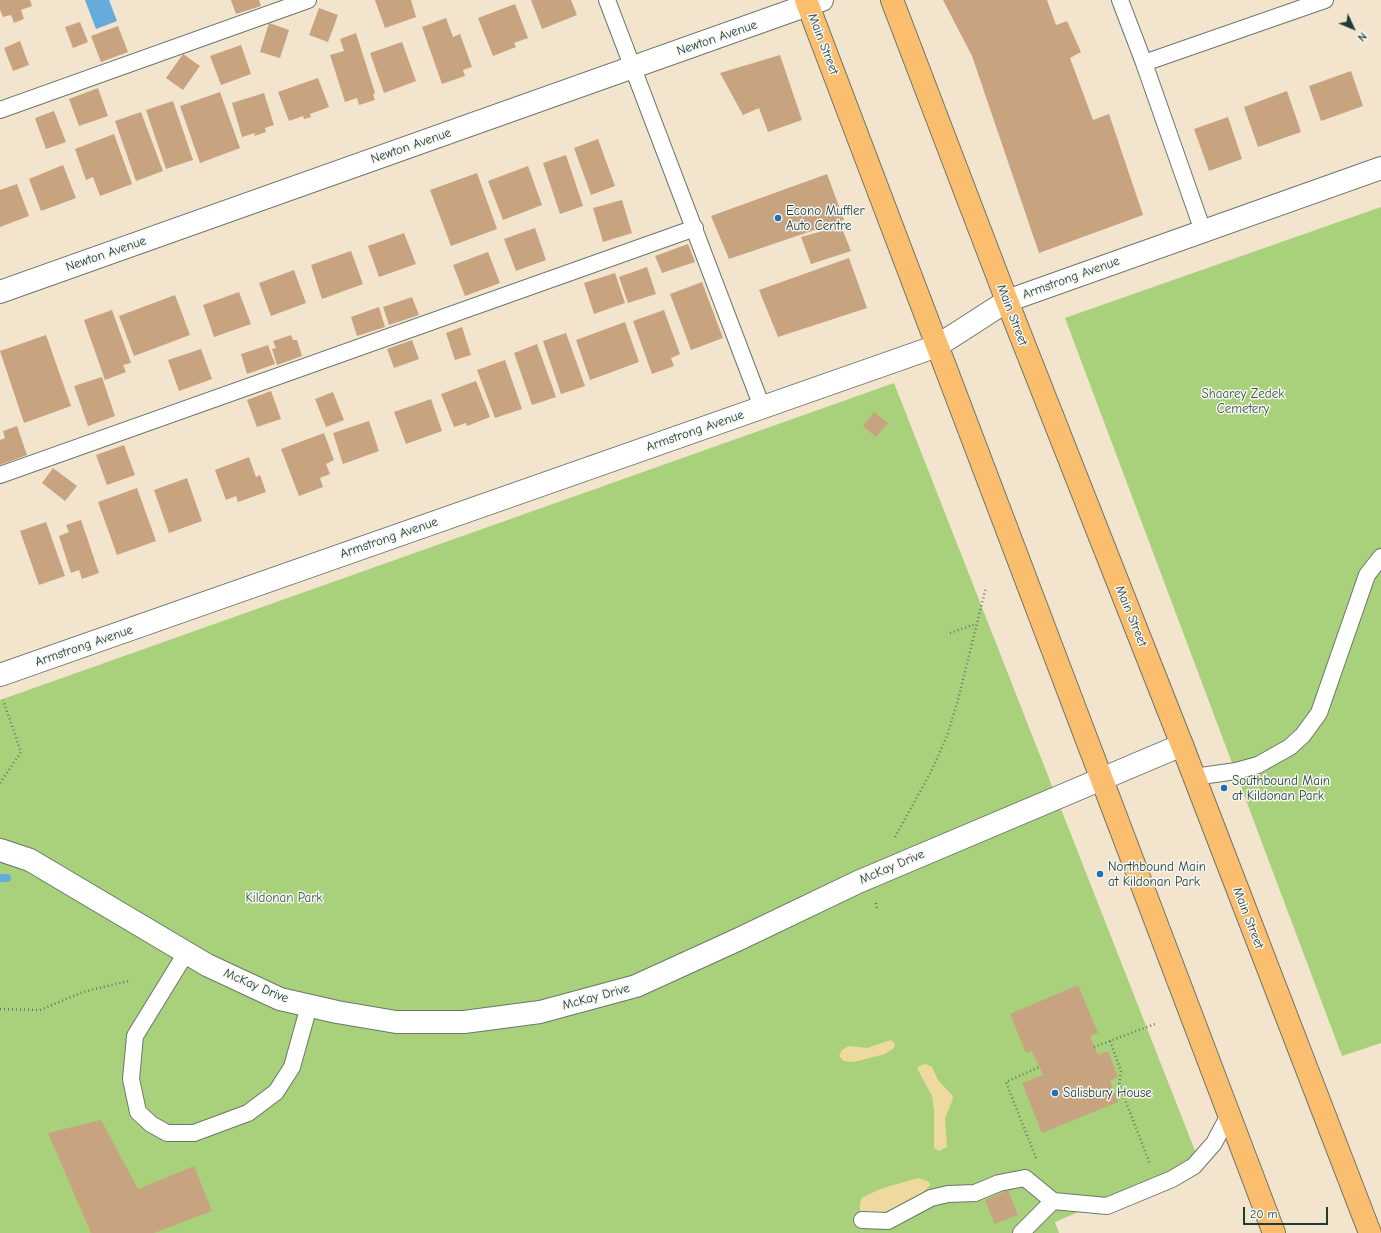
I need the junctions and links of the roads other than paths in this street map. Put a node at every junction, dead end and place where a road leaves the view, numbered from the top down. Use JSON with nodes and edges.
{"nodes":[{"id":1,"x":308,"y":0,"type":"edge"},
{"id":2,"x":607,"y":0,"type":"edge"},
{"id":3,"x":892,"y":0,"type":"edge"},
{"id":4,"x":1120,"y":0,"type":"edge"},
{"id":5,"x":1325,"y":0,"type":"edge"},
{"id":6,"x":812,"y":2,"type":"edge"},
{"id":7,"x":1144,"y":63,"type":"junction"},
{"id":8,"x":633,"y":68,"type":"junction"},
{"id":9,"x":0,"y":110,"type":"edge"},
{"id":10,"x":1381,"y":168,"type":"edge"},
{"id":11,"x":695,"y":228,"type":"junction"},
{"id":12,"x":1203,"y":230,"type":"junction"},
{"id":13,"x":0,"y":292,"type":"edge"},
{"id":14,"x":1007,"y":301,"type":"junction"},
{"id":15,"x":937,"y":346,"type":"junction"},
{"id":16,"x":762,"y":407,"type":"junction"},
{"id":17,"x":0,"y":475,"type":"edge"},
{"id":18,"x":1381,"y":557,"type":"edge"},
{"id":19,"x":0,"y":674,"type":"edge"},
{"id":20,"x":1182,"y":745,"type":"junction"},
{"id":21,"x":1194,"y":777,"type":"junction"},
{"id":22,"x":1100,"y":778,"type":"junction"},
{"id":23,"x":0,"y":850,"type":"edge"},
{"id":24,"x":186,"y":953,"type":"junction"},
{"id":25,"x":309,"y":1006,"type":"junction"},
{"id":26,"x":1229,"y":1115,"type":"junction"},
{"id":27,"x":1053,"y":1201,"type":"junction"},
{"id":28,"x":862,"y":1220,"type":"dead end"},
{"id":29,"x":1021,"y":1233,"type":"edge"},
{"id":30,"x":1274,"y":1233,"type":"edge"},
{"id":31,"x":1370,"y":1233,"type":"edge"}],
"edges":[{"from":1,"to":9,"type":"lane"},
{"from":2,"to":8,"type":"lane"},
{"from":3,"to":14,"type":"main road","name":"Main Street"},
{"from":4,"to":7,"type":"lane"},
{"from":5,"to":7,"type":"lane"},
{"from":6,"to":8,"type":"street","name":"Newton Avenue"},
{"from":6,"to":15,"type":"main road","name":"Main Street"},
{"from":7,"to":12,"type":"lane"},
{"from":8,"to":11,"type":"lane"},
{"from":8,"to":13,"type":"street","name":"Newton Avenue"},
{"from":10,"to":12,"type":"street","name":"Armstrong Avenue"},
{"from":11,"to":16,"type":"lane"},
{"from":11,"to":17,"type":"lane"},
{"from":12,"to":14,"type":"street","name":"Armstrong Avenue"},
{"from":14,"to":15,"type":"street","name":"Armstrong Avenue"},
{"from":14,"to":20,"type":"main road","name":"Main Street"},
{"from":15,"to":16,"type":"street","name":"Armstrong Avenue"},
{"from":15,"to":22,"type":"main road","name":"Main Street"},
{"from":16,"to":19,"type":"street","name":"Armstrong Avenue"},
{"from":18,"to":21,"type":"lane"},
{"from":20,"to":21,"type":"main road","name":"Main Street"},
{"from":20,"to":22,"type":"street","name":"McKay Drive"},
{"from":21,"to":31,"type":"main road","name":"Main Street"},
{"from":22,"to":25,"type":"street","name":"McKay Drive"},
{"from":22,"to":26,"type":"main road","name":"Main Street"},
{"from":23,"to":24,"type":"street","name":"McKay Drive"},
{"from":24,"to":25,"type":"street","name":"McKay Drive"},
{"from":24,"to":25,"type":"lane"},
{"from":26,"to":27,"type":"lane"},
{"from":26,"to":30,"type":"main road","name":"Main Street"},
{"from":27,"to":28,"type":"lane"},
{"from":27,"to":29,"type":"lane"}]}
